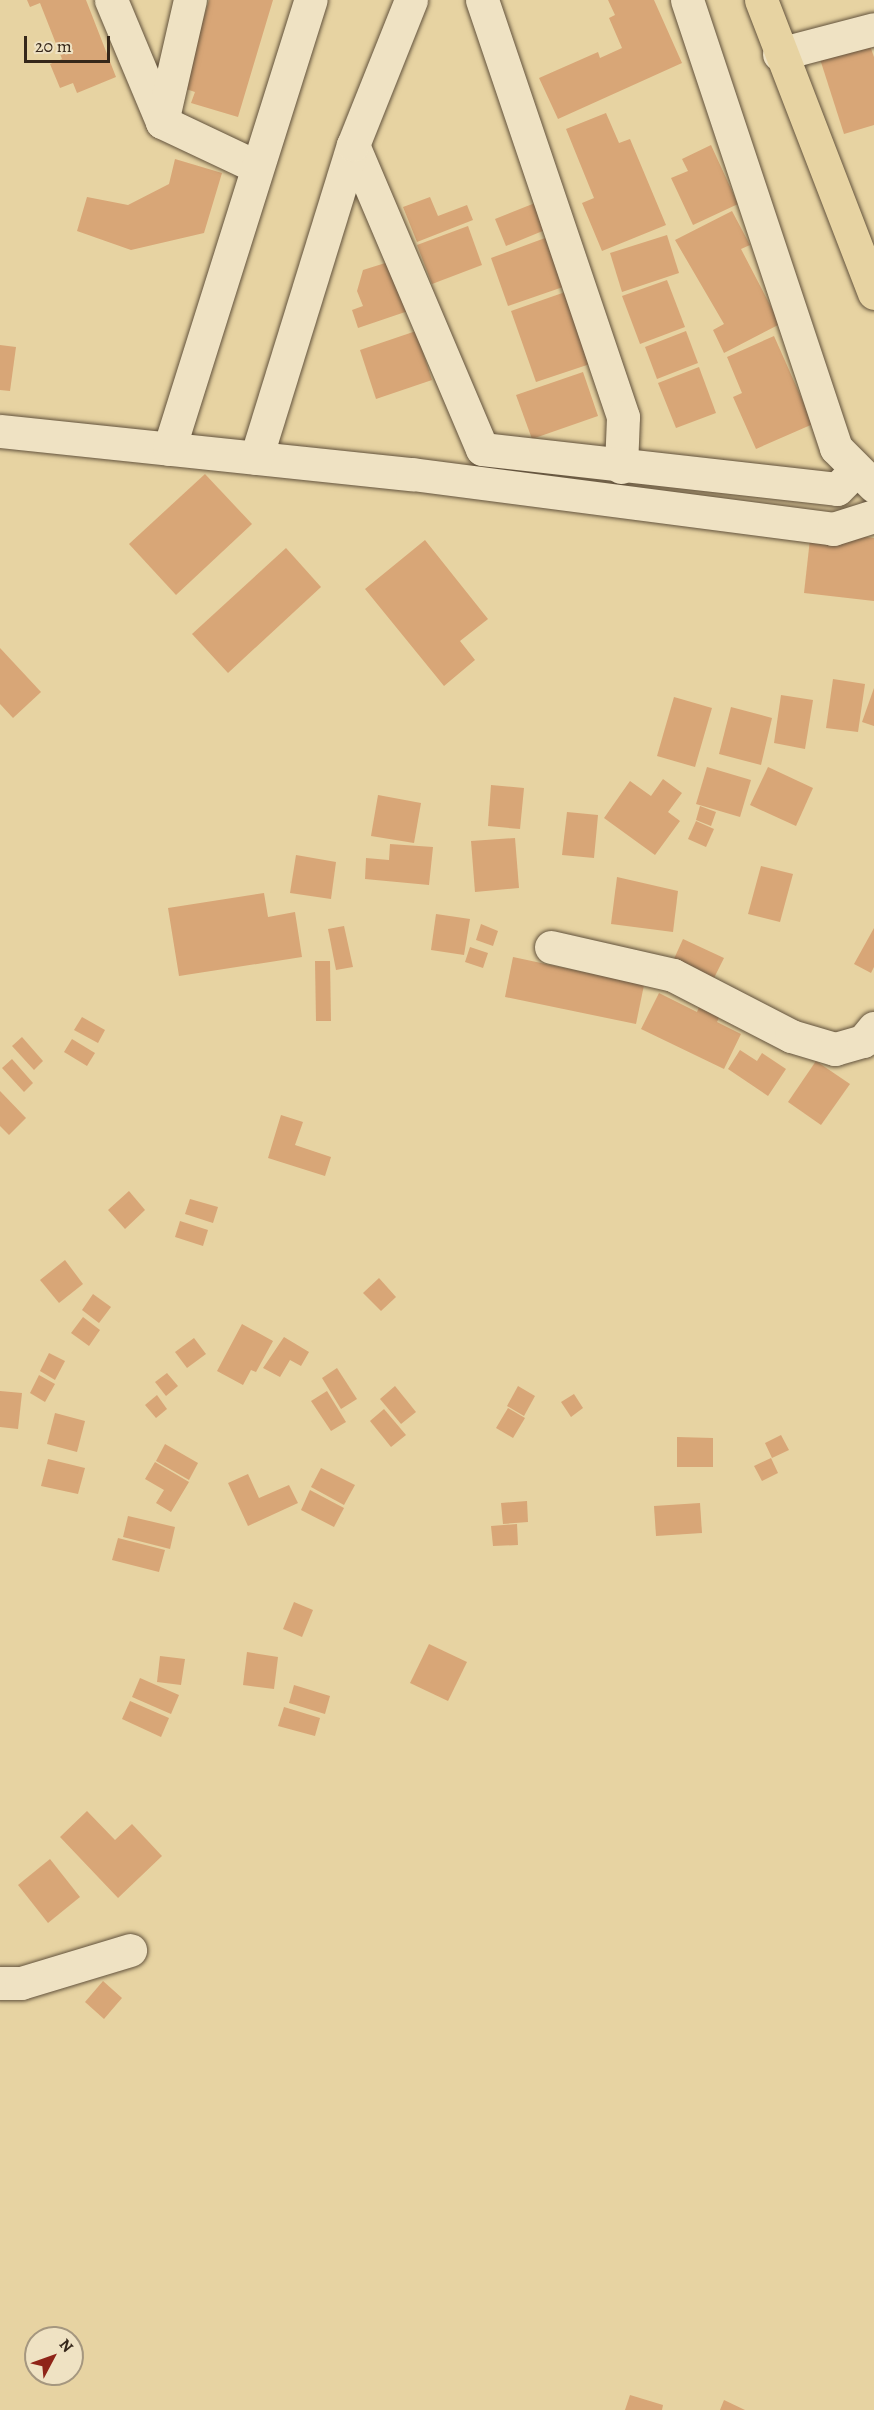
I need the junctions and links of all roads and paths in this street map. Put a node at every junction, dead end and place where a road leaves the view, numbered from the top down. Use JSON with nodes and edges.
{"nodes":[{"id":1,"x":111,"y":0,"type":"edge"},
{"id":2,"x":190,"y":0,"type":"edge"},
{"id":3,"x":311,"y":0,"type":"edge"},
{"id":4,"x":411,"y":0,"type":"edge"},
{"id":5,"x":482,"y":0,"type":"edge"},
{"id":6,"x":687,"y":0,"type":"edge"},
{"id":7,"x":761,"y":0,"type":"edge"},
{"id":8,"x":874,"y":29,"type":"edge"},
{"id":9,"x":778,"y":54,"type":"junction"},
{"id":10,"x":162,"y":122,"type":"junction"},
{"id":11,"x":353,"y":145,"type":"junction"},
{"id":12,"x":257,"y":167,"type":"junction"},
{"id":13,"x":873,"y":285,"type":"edge"},
{"id":14,"x":0,"y":431,"type":"edge"},
{"id":15,"x":169,"y":449,"type":"junction"},
{"id":16,"x":256,"y":458,"type":"junction"},
{"id":17,"x":621,"y":467,"type":"junction"},
{"id":18,"x":864,"y":479,"type":"edge"},
{"id":19,"x":869,"y":519,"type":"edge"},
{"id":20,"x":551,"y":948,"type":"dead end"},
{"id":21,"x":874,"y":1028,"type":"edge"},
{"id":22,"x":130,"y":1950,"type":"dead end"},
{"id":23,"x":0,"y":1983,"type":"edge"}],
"edges":[{"from":1,"to":10,"type":"street"},
{"from":2,"to":10,"type":"street"},
{"from":3,"to":12,"type":"street"},
{"from":4,"to":11,"type":"street"},
{"from":5,"to":17,"type":"street"},
{"from":6,"to":18,"type":"street"},
{"from":7,"to":9,"type":"main road"},
{"from":8,"to":9,"type":"street"},
{"from":9,"to":13,"type":"main road"},
{"from":10,"to":12,"type":"street"},
{"from":11,"to":16,"type":"street"},
{"from":11,"to":17,"type":"street"},
{"from":12,"to":15,"type":"street"},
{"from":14,"to":15,"type":"street"},
{"from":15,"to":16,"type":"street"},
{"from":16,"to":19,"type":"street"},
{"from":17,"to":18,"type":"street"},
{"from":18,"to":19,"type":"street"},
{"from":20,"to":21,"type":"street"},
{"from":22,"to":23,"type":"street"}]}
